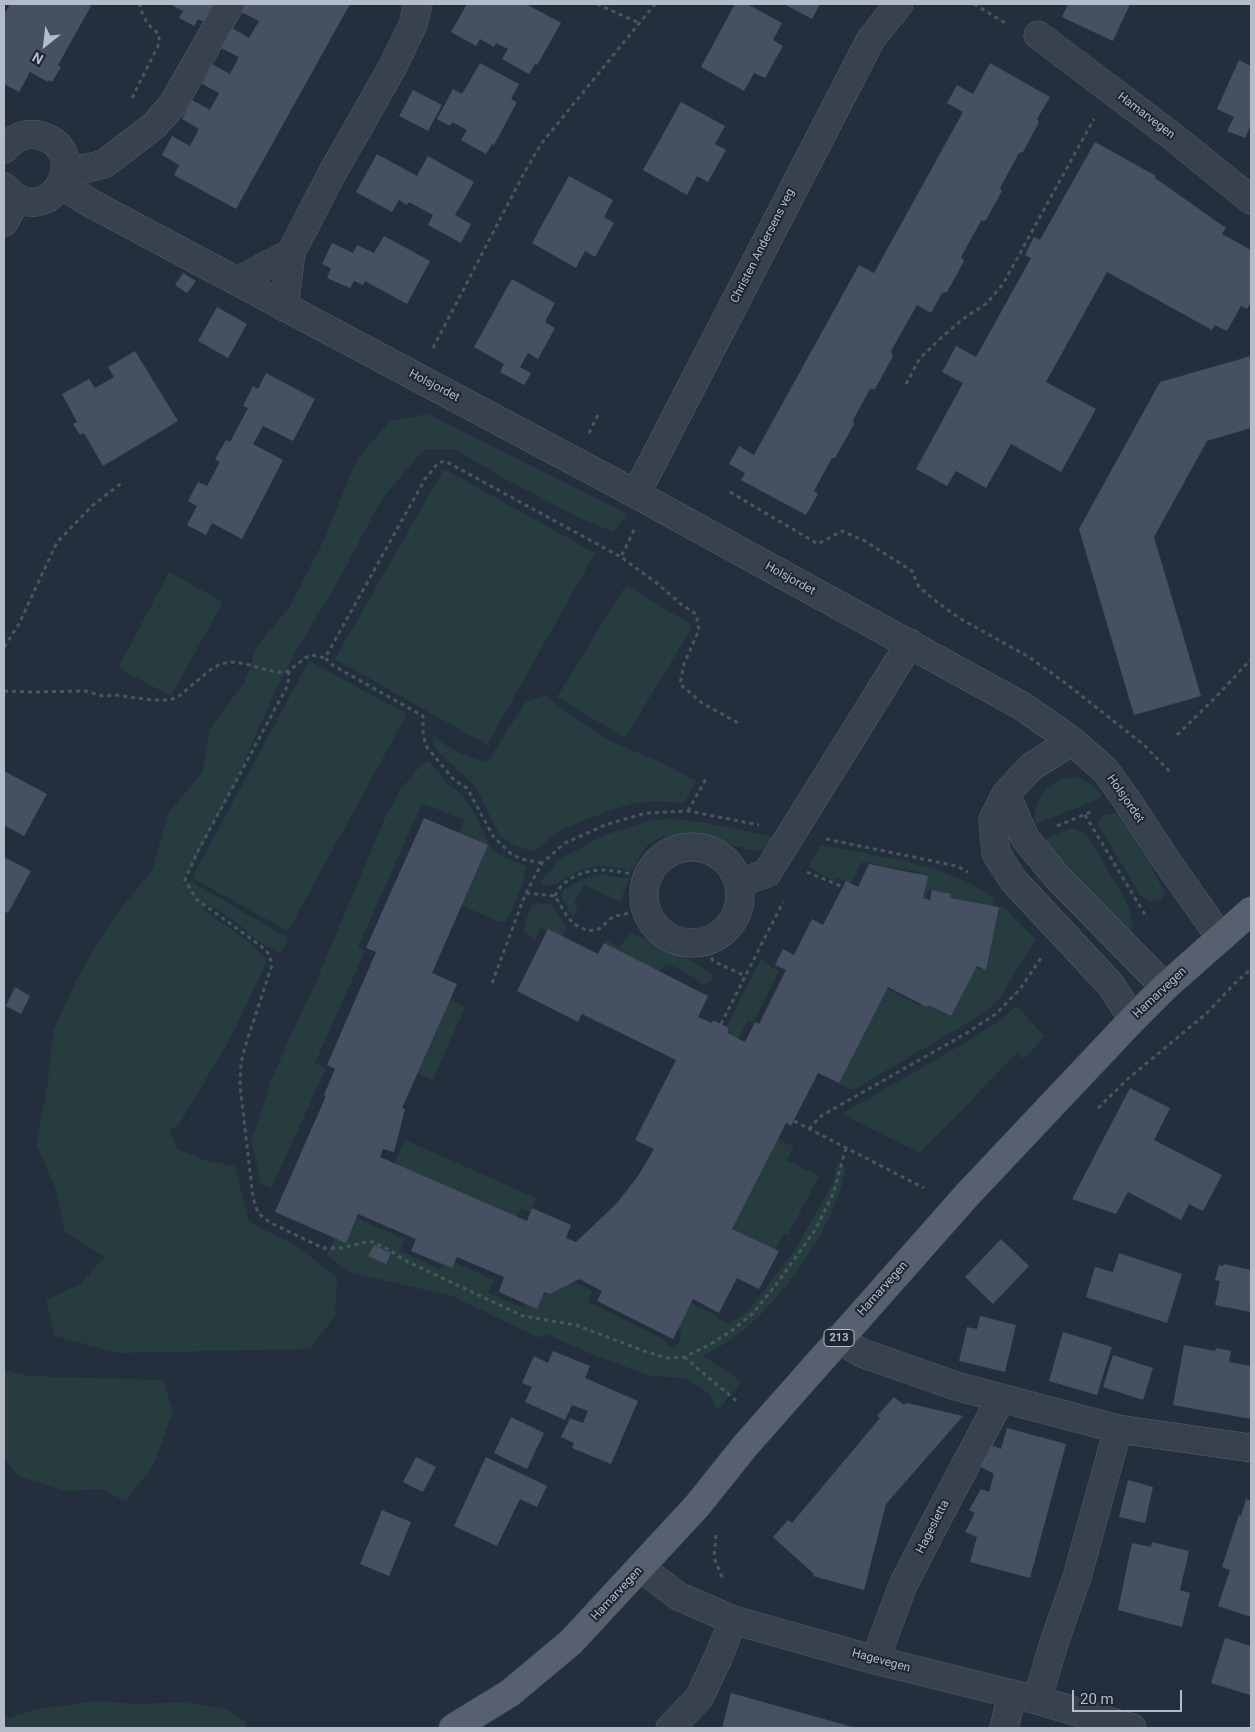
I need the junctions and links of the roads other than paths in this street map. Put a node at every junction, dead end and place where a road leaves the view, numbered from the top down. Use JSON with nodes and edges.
{"nodes":[{"id":1,"x":230,"y":4,"type":"edge"},
{"id":2,"x":418,"y":4,"type":"edge"},
{"id":3,"x":899,"y":4,"type":"edge"},
{"id":4,"x":1038,"y":35,"type":"road end"},
{"id":5,"x":4,"y":149,"type":"edge"},
{"id":6,"x":63,"y":176,"type":"junction"},
{"id":7,"x":10,"y":192,"type":"edge"},
{"id":8,"x":1251,"y":200,"type":"edge"},
{"id":9,"x":4,"y":222,"type":"edge"},
{"id":10,"x":291,"y":252,"type":"junction"},
{"id":11,"x":237,"y":281,"type":"junction"},
{"id":12,"x":284,"y":307,"type":"junction"},
{"id":13,"x":636,"y":494,"type":"junction"},
{"id":14,"x":910,"y":643,"type":"junction"},
{"id":15,"x":1072,"y":741,"type":"junction"},
{"id":16,"x":1006,"y":794,"type":"junction"},
{"id":17,"x":740,"y":883,"type":"junction"},
{"id":18,"x":1251,"y":911,"type":"edge"},
{"id":19,"x":1221,"y":938,"type":"junction"},
{"id":20,"x":1164,"y":988,"type":"junction"},
{"id":21,"x":1133,"y":1019,"type":"junction"},
{"id":22,"x":838,"y":1339,"type":"junction"},
{"id":23,"x":1001,"y":1398,"type":"junction"},
{"id":24,"x":1118,"y":1429,"type":"junction"},
{"id":25,"x":1251,"y":1448,"type":"edge"},
{"id":26,"x":641,"y":1568,"type":"junction"},
{"id":27,"x":733,"y":1620,"type":"junction"},
{"id":28,"x":875,"y":1660,"type":"junction"},
{"id":29,"x":1024,"y":1698,"type":"junction"},
{"id":30,"x":453,"y":1728,"type":"edge"},
{"id":31,"x":670,"y":1728,"type":"edge"},
{"id":32,"x":1004,"y":1728,"type":"edge"},
{"id":33,"x":1132,"y":1728,"type":"edge"}],
"edges":[{"from":1,"to":6,"type":"street"},
{"from":2,"to":10,"type":"street"},
{"from":3,"to":13,"type":"street","name":"Christen Andersens veg"},
{"from":4,"to":8,"type":"street","name":"Hamarvegen"},
{"from":5,"to":6,"type":"street"},
{"from":6,"to":7,"type":"street"},
{"from":6,"to":11,"type":"street","name":"Holsjordet"},
{"from":7,"to":9,"type":"street"},
{"from":10,"to":11,"type":"street"},
{"from":10,"to":12,"type":"street"},
{"from":11,"to":12,"type":"street","name":"Holsjordet"},
{"from":12,"to":13,"type":"street","name":"Holsjordet"},
{"from":13,"to":14,"type":"street","name":"Holsjordet"},
{"from":14,"to":15,"type":"street","name":"Holsjordet"},
{"from":14,"to":17,"type":"street"},
{"from":15,"to":16,"type":"street"},
{"from":15,"to":19,"type":"street","name":"Holsjordet"},
{"from":16,"to":20,"type":"street"},
{"from":16,"to":21,"type":"street"},
{"from":17,"to":17,"type":"street"},
{"from":18,"to":19,"type":"main road","name":"Hamarvegen","number":"213"},
{"from":19,"to":20,"type":"main road","name":"Hamarvegen","number":"213"},
{"from":20,"to":21,"type":"main road","name":"Hamarvegen","number":"213"},
{"from":21,"to":22,"type":"main road","name":"Hamarvegen","number":"213"},
{"from":22,"to":23,"type":"street"},
{"from":22,"to":26,"type":"main road","name":"Hamarvegen","number":"213"},
{"from":23,"to":24,"type":"street"},
{"from":23,"to":28,"type":"street","name":"Hagesletta"},
{"from":24,"to":25,"type":"street"},
{"from":24,"to":29,"type":"street"},
{"from":26,"to":27,"type":"street","name":"Hagevegen"},
{"from":26,"to":30,"type":"main road","name":"Hamarvegen","number":"213"},
{"from":27,"to":28,"type":"street","name":"Hagevegen"},
{"from":27,"to":31,"type":"street"},
{"from":28,"to":29,"type":"street","name":"Hagevegen"},
{"from":29,"to":32,"type":"street"},
{"from":29,"to":33,"type":"street","name":"Hagevegen"}]}
